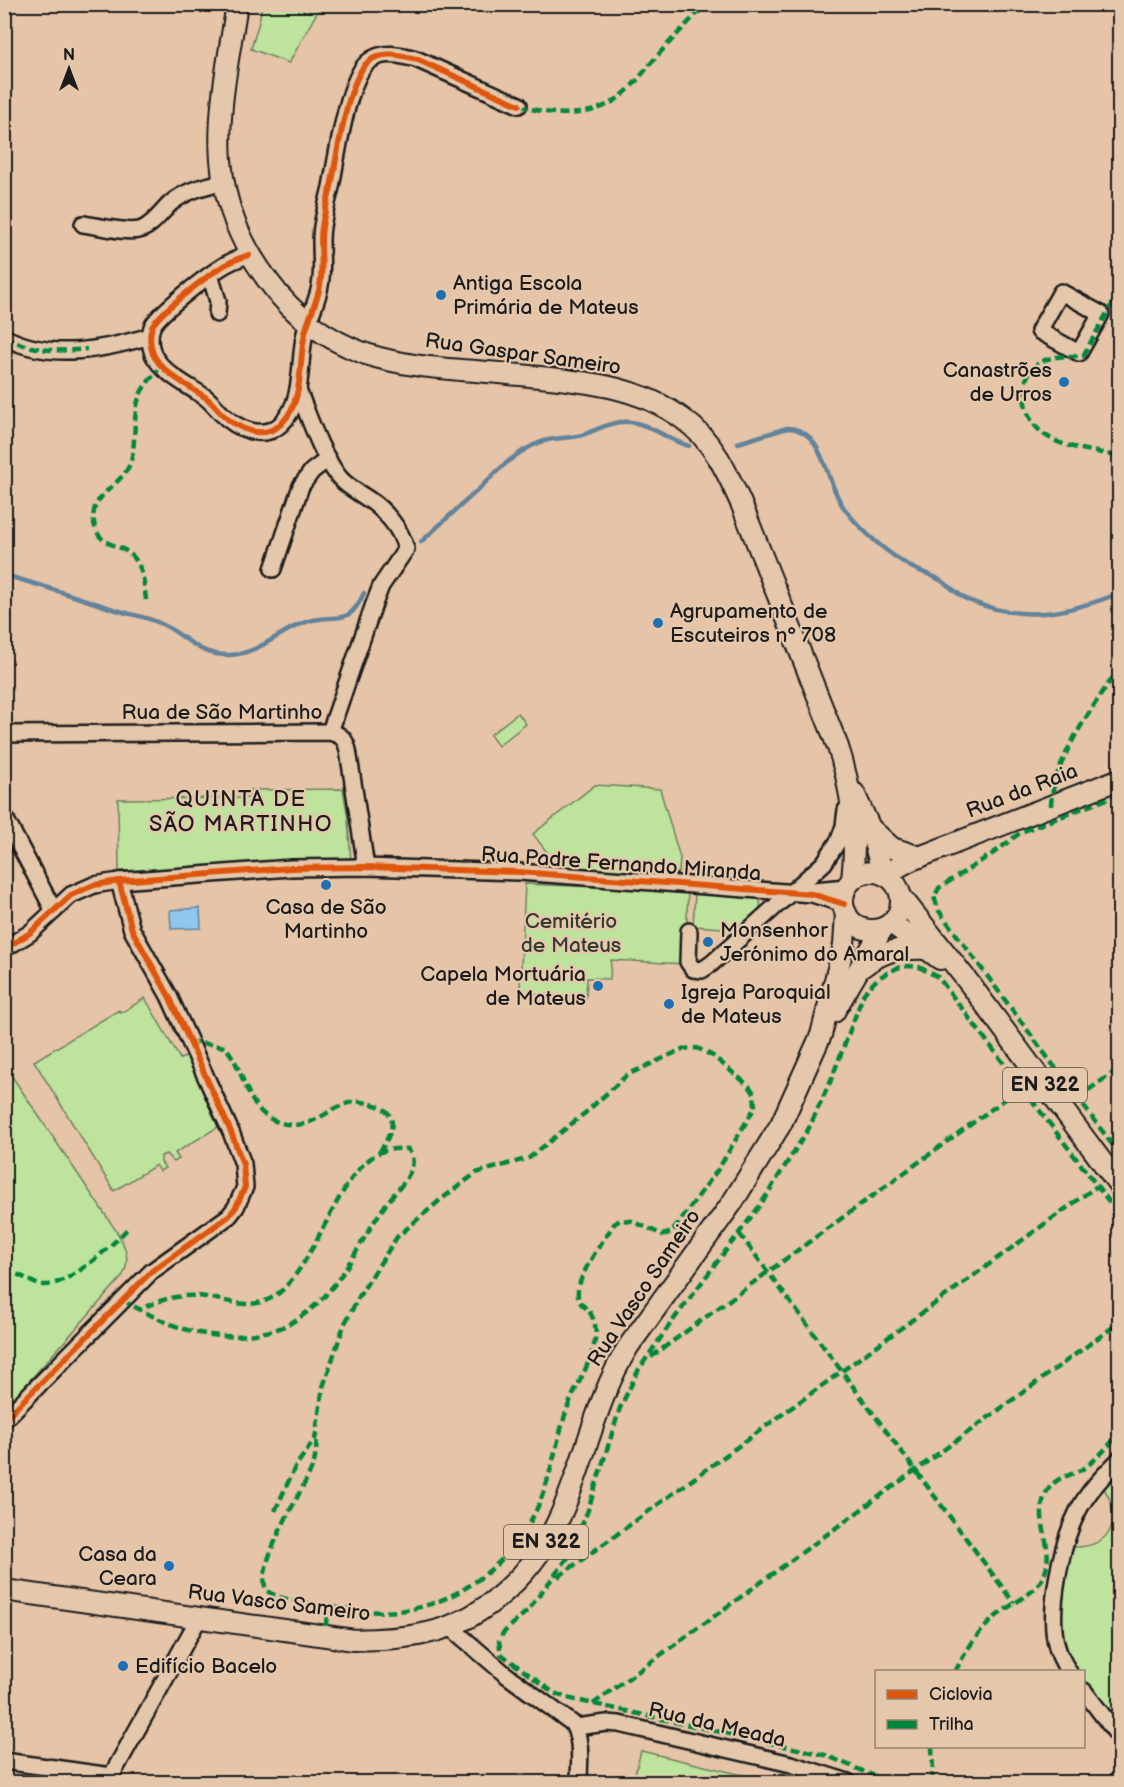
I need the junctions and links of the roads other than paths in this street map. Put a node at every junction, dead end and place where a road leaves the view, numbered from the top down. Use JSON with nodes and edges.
{"nodes":[{"id":1,"x":237,"y":4,"type":"edge"},
{"id":2,"x":519,"y":105,"type":"dead end"},
{"id":3,"x":223,"y":182,"type":"junction"},
{"id":4,"x":83,"y":224,"type":"dead end"},
{"id":5,"x":249,"y":255,"type":"junction"},
{"id":6,"x":210,"y":275,"type":"junction"},
{"id":7,"x":217,"y":314,"type":"dead end"},
{"id":8,"x":308,"y":323,"type":"junction"},
{"id":9,"x":150,"y":336,"type":"junction"},
{"id":10,"x":5,"y":337,"type":"edge"},
{"id":11,"x":298,"y":390,"type":"junction"},
{"id":12,"x":328,"y":459,"type":"junction"},
{"id":13,"x":273,"y":569,"type":"dead end"},
{"id":14,"x":330,"y":732,"type":"junction"},
{"id":15,"x":4,"y":734,"type":"edge"},
{"id":16,"x":847,"y":777,"type":"junction"},
{"id":17,"x":1119,"y":779,"type":"edge"},
{"id":18,"x":4,"y":816,"type":"edge"},
{"id":19,"x":870,"y":828,"type":"junction"},
{"id":20,"x":943,"y":848,"type":"junction"},
{"id":21,"x":920,"y":857,"type":"junction"},
{"id":22,"x":366,"y":867,"type":"junction"},
{"id":23,"x":883,"y":874,"type":"junction"},
{"id":24,"x":119,"y":881,"type":"junction"},
{"id":25,"x":790,"y":892,"type":"junction"},
{"id":26,"x":901,"y":895,"type":"junction"},
{"id":27,"x":847,"y":896,"type":"junction"},
{"id":28,"x":54,"y":911,"type":"junction"},
{"id":29,"x":887,"y":925,"type":"junction"},
{"id":30,"x":689,"y":932,"type":"dead end"},
{"id":31,"x":4,"y":949,"type":"edge"},
{"id":32,"x":929,"y":949,"type":"junction"},
{"id":33,"x":859,"y":969,"type":"junction"},
{"id":34,"x":970,"y":984,"type":"junction"},
{"id":35,"x":821,"y":1035,"type":"junction"},
{"id":36,"x":1119,"y":1186,"type":"edge"},
{"id":37,"x":4,"y":1420,"type":"edge"},
{"id":38,"x":1119,"y":1459,"type":"edge"},
{"id":39,"x":4,"y":1590,"type":"edge"},
{"id":40,"x":199,"y":1618,"type":"junction"},
{"id":41,"x":449,"y":1626,"type":"junction"},
{"id":42,"x":1068,"y":1670,"type":"edge"},
{"id":43,"x":1085,"y":1694,"type":"edge"},
{"id":44,"x":575,"y":1727,"type":"junction"},
{"id":45,"x":1119,"y":1738,"type":"edge"},
{"id":46,"x":4,"y":1761,"type":"edge"},
{"id":47,"x":109,"y":1779,"type":"edge"},
{"id":48,"x":579,"y":1782,"type":"edge"},
{"id":49,"x":848,"y":1782,"type":"edge"}],
"edges":[{"from":1,"to":3,"type":"main road","name":"Rua Gaspar Sameiro"},
{"from":2,"to":8,"type":"street"},
{"from":3,"to":4,"type":"street"},
{"from":3,"to":5,"type":"main road","name":"Rua Gaspar Sameiro"},
{"from":5,"to":6,"type":"street"},
{"from":5,"to":8,"type":"main road","name":"Rua Gaspar Sameiro"},
{"from":6,"to":7,"type":"street"},
{"from":6,"to":9,"type":"street"},
{"from":8,"to":11,"type":"street"},
{"from":8,"to":16,"type":"main road","name":"Rua Gaspar Sameiro"},
{"from":9,"to":10,"type":"street"},
{"from":9,"to":11,"type":"street"},
{"from":11,"to":12,"type":"street"},
{"from":12,"to":13,"type":"street"},
{"from":12,"to":14,"type":"street"},
{"from":14,"to":15,"type":"street","name":"Rua de São Martinho"},
{"from":14,"to":22,"type":"street","name":"Rua de São Martinho"},
{"from":16,"to":19,"type":"main road"},
{"from":16,"to":25,"type":"street"},
{"from":16,"to":27,"type":"main road"},
{"from":17,"to":20,"type":"main road","name":"Rua da Raia"},
{"from":18,"to":28,"type":"street"},
{"from":19,"to":21,"type":"main road"},
{"from":19,"to":23,"type":"main road"},
{"from":20,"to":21,"type":"main road"},
{"from":20,"to":26,"type":"main road"},
{"from":21,"to":23,"type":"main road"},
{"from":22,"to":24,"type":"street","name":"Rua Padre Fernando Miranda"},
{"from":22,"to":25,"type":"street","name":"Rua Padre Fernando Miranda"},
{"from":23,"to":26,"type":"main road","number":"EN 322"},
{"from":23,"to":27,"type":"main road"},
{"from":24,"to":28,"type":"street","name":"Rua Padre Fernando Miranda"},
{"from":24,"to":37,"type":"street"},
{"from":25,"to":27,"type":"street","name":"Rua Padre Fernando Miranda"},
{"from":25,"to":30,"type":"street"},
{"from":26,"to":29,"type":"main road","number":"EN 322"},
{"from":26,"to":34,"type":"main road","number":"EN 322"},
{"from":27,"to":29,"type":"main road","number":"EN 322"},
{"from":27,"to":35,"type":"main road","number":"EN 322"},
{"from":28,"to":31,"type":"street","name":"Rua Padre Fernando Miranda"},
{"from":29,"to":32,"type":"main road","number":"EN 322"},
{"from":29,"to":33,"type":"main road","number":"EN 322"},
{"from":32,"to":33,"type":"main road"},
{"from":32,"to":34,"type":"main road","number":"EN 322"},
{"from":33,"to":35,"type":"main road","number":"EN 322"},
{"from":34,"to":36,"type":"main road","number":"EN 322"},
{"from":35,"to":41,"type":"main road","name":"Rua Vasco Sameiro","number":"EN 322"},
{"from":38,"to":42,"type":"street"},
{"from":39,"to":40,"type":"main road","name":"Rua Vasco Sameiro","number":"EN 322"},
{"from":40,"to":41,"type":"main road","name":"Rua Vasco Sameiro","number":"EN 322"},
{"from":40,"to":47,"type":"street"},
{"from":41,"to":44,"type":"street"},
{"from":43,"to":45,"type":"street"},
{"from":44,"to":48,"type":"street"},
{"from":44,"to":49,"type":"street","name":"Rua da Meada"},
{"from":46,"to":47,"type":"street"}]}
